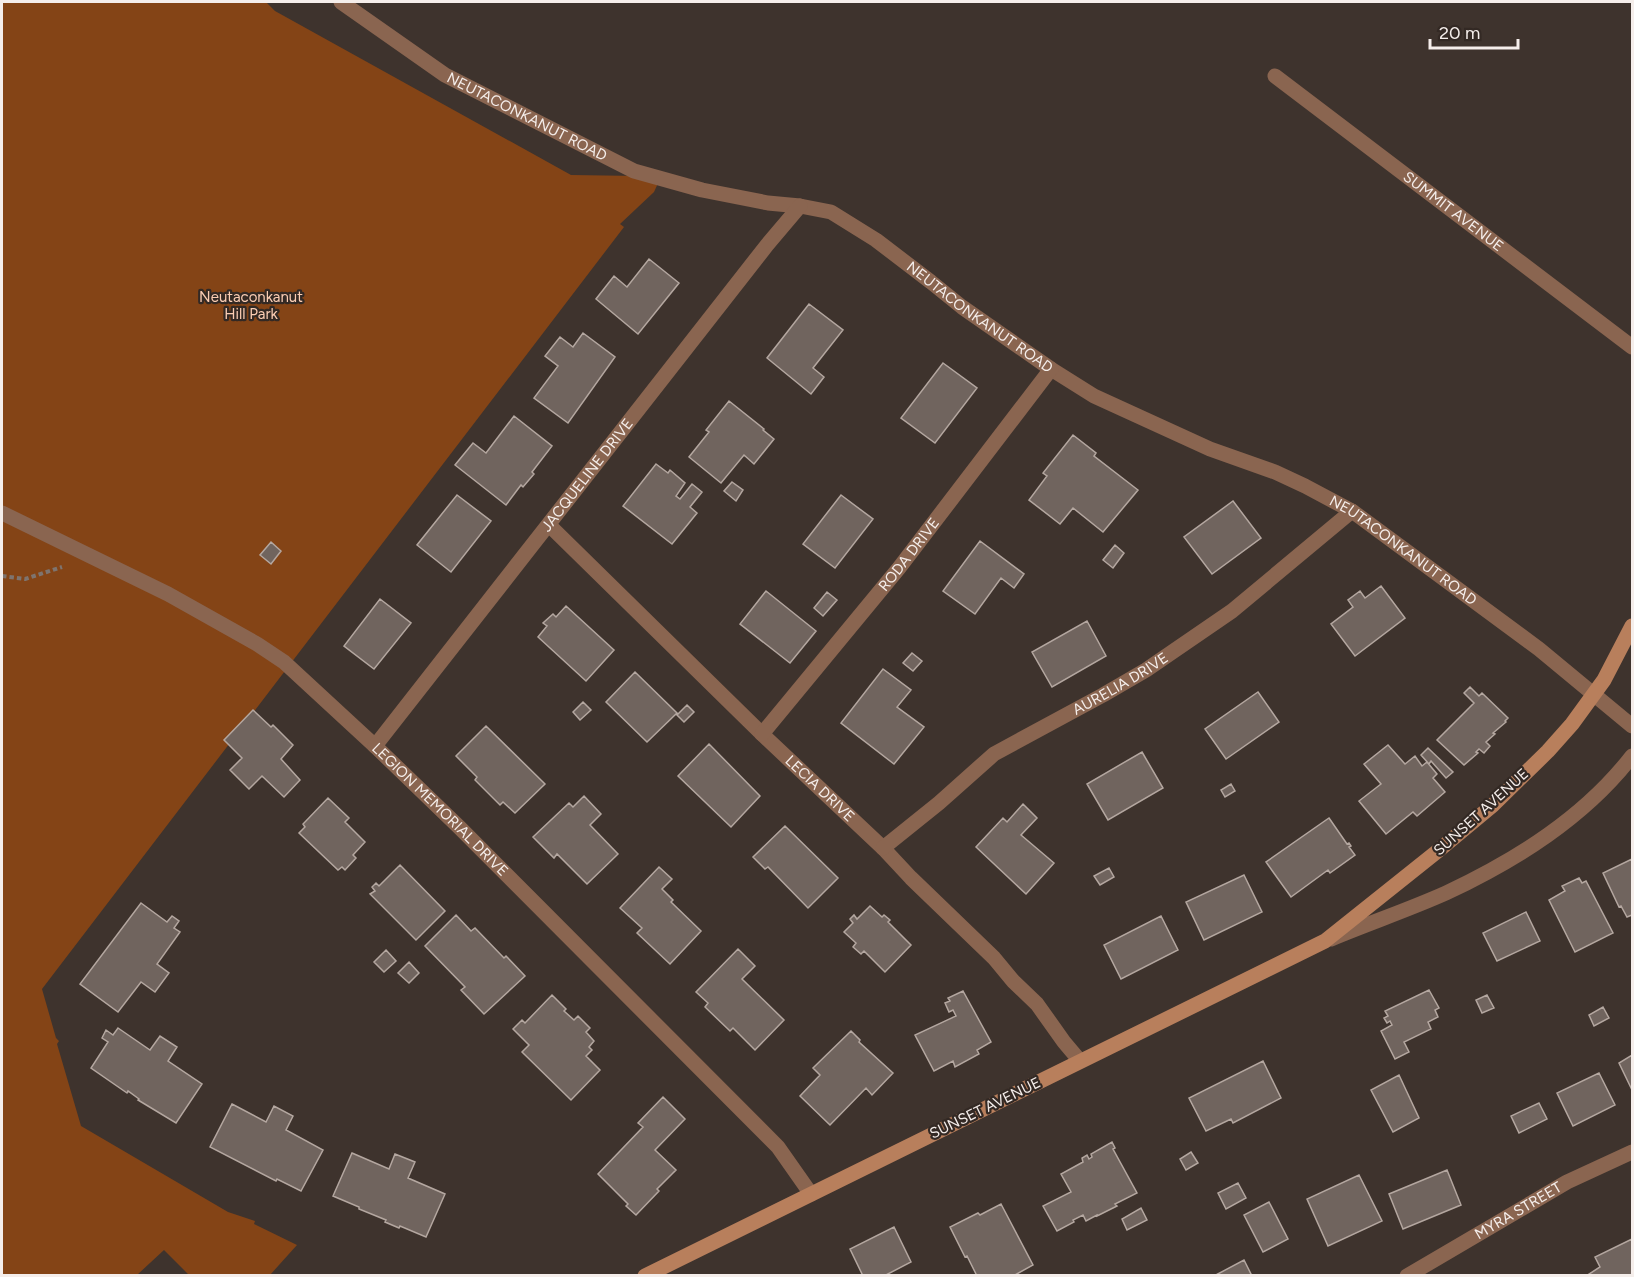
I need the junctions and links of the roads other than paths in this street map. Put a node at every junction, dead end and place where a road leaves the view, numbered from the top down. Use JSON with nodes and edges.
{"nodes":[{"id":1,"x":341,"y":2,"type":"edge"},
{"id":2,"x":1275,"y":76,"type":"dead end"},
{"id":3,"x":800,"y":206,"type":"junction"},
{"id":4,"x":1632,"y":347,"type":"edge"},
{"id":5,"x":1051,"y":369,"type":"junction"},
{"id":6,"x":1352,"y":511,"type":"junction"},
{"id":7,"x":2,"y":513,"type":"edge"},
{"id":8,"x":549,"y":525,"type":"junction"},
{"id":9,"x":1632,"y":626,"type":"edge"},
{"id":10,"x":1593,"y":693,"type":"junction"},
{"id":11,"x":1632,"y":726,"type":"edge"},
{"id":12,"x":762,"y":734,"type":"junction"},
{"id":13,"x":375,"y":746,"type":"junction"},
{"id":14,"x":1632,"y":756,"type":"edge"},
{"id":15,"x":883,"y":848,"type":"junction"},
{"id":16,"x":1325,"y":941,"type":"junction"},
{"id":17,"x":1080,"y":1061,"type":"junction"},
{"id":18,"x":1632,"y":1152,"type":"edge"},
{"id":19,"x":811,"y":1194,"type":"junction"},
{"id":20,"x":645,"y":1275,"type":"edge"},
{"id":21,"x":1407,"y":1275,"type":"edge"}],
"edges":[{"from":1,"to":3,"type":"street","name":"NEUTACONKANUT ROAD"},
{"from":2,"to":4,"type":"street","name":"SUMMIT AVENUE"},
{"from":3,"to":5,"type":"street","name":"NEUTACONKANUT ROAD"},
{"from":3,"to":8,"type":"street","name":"JACQUELINE DRIVE"},
{"from":5,"to":6,"type":"street","name":"NEUTACONKANUT ROAD"},
{"from":5,"to":12,"type":"street","name":"RODA DRIVE"},
{"from":6,"to":10,"type":"street","name":"NEUTACONKANUT ROAD"},
{"from":6,"to":15,"type":"street","name":"AURELIA DRIVE"},
{"from":7,"to":13,"type":"street","name":"LEGION MEMORIAL DRIVE"},
{"from":8,"to":12,"type":"street","name":"LECIA DRIVE"},
{"from":8,"to":13,"type":"street","name":"JACQUELINE DRIVE"},
{"from":9,"to":10,"type":"main road","name":"SUNSET AVENUE"},
{"from":10,"to":11,"type":"street","name":"NEUTACONKANUT ROAD"},
{"from":10,"to":16,"type":"main road","name":"SUNSET AVENUE"},
{"from":12,"to":15,"type":"street","name":"LECIA DRIVE"},
{"from":13,"to":19,"type":"street","name":"LEGION MEMORIAL DRIVE"},
{"from":14,"to":16,"type":"street","name":"SUNSET AVENUE"},
{"from":15,"to":17,"type":"street","name":"LECIA DRIVE"},
{"from":16,"to":17,"type":"main road","name":"SUNSET AVENUE"},
{"from":17,"to":19,"type":"main road","name":"SUNSET AVENUE"},
{"from":18,"to":21,"type":"street","name":"MYRA STREET"},
{"from":19,"to":20,"type":"main road","name":"SUNSET AVENUE"}]}
